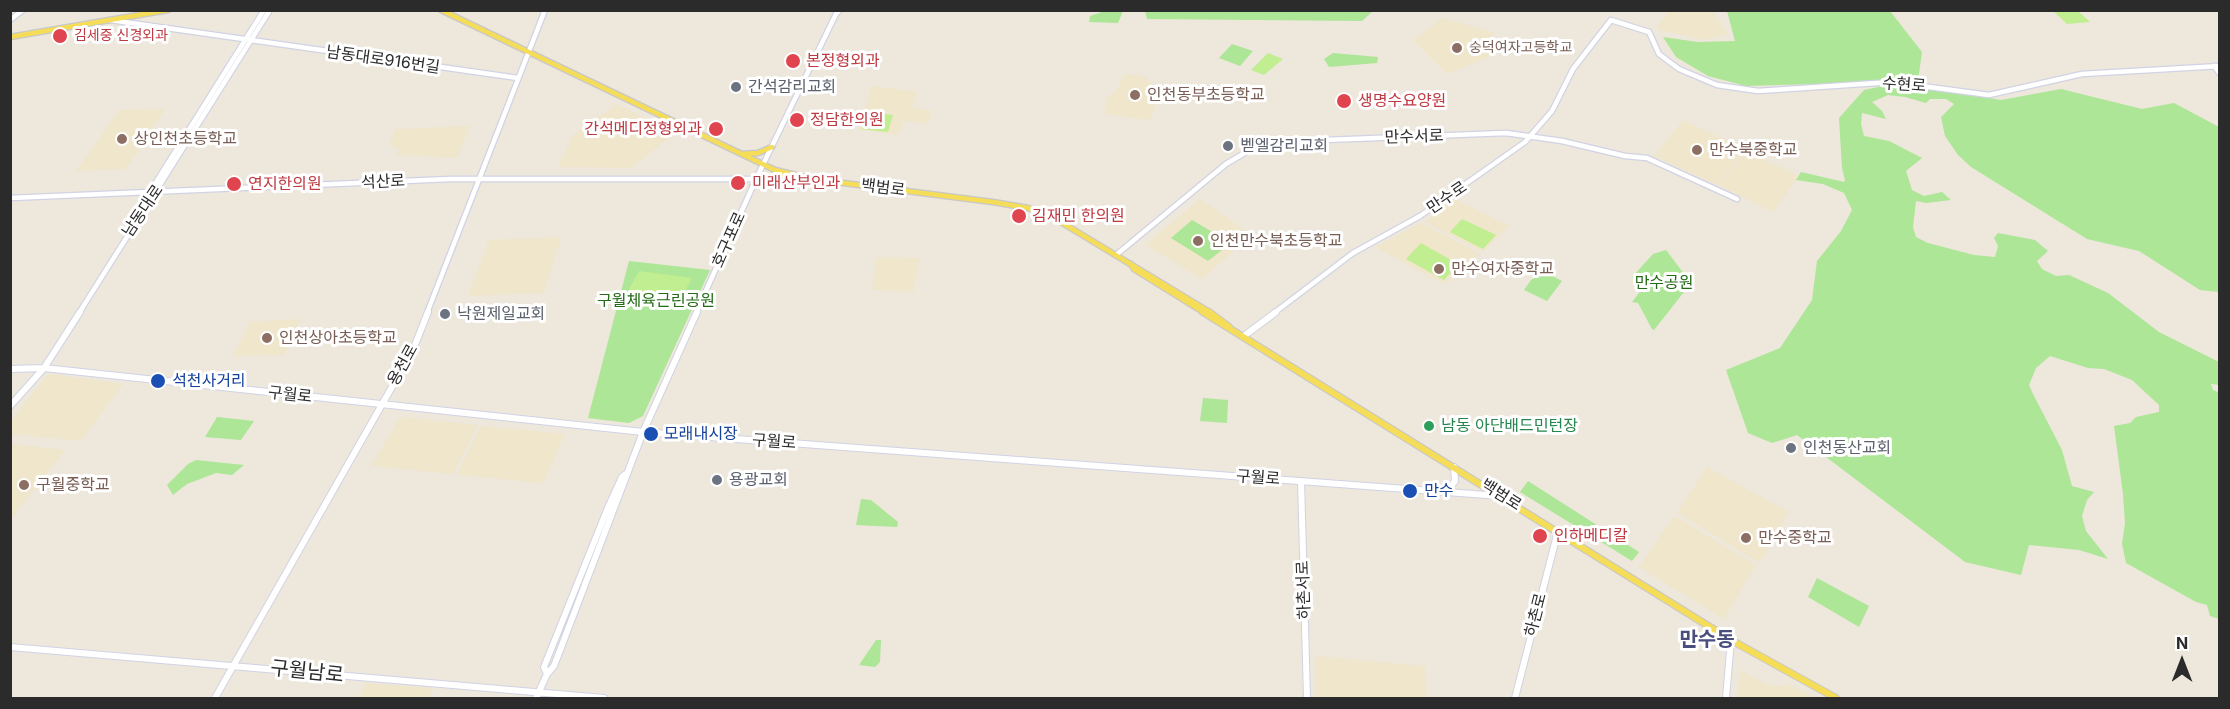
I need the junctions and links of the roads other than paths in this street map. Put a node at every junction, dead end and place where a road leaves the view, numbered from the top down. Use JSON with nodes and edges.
{"nodes":[{"id":1,"x":23,"y":10,"type":"edge"},
{"id":2,"x":168,"y":10,"type":"edge"},
{"id":3,"x":264,"y":10,"type":"edge"},
{"id":4,"x":270,"y":10,"type":"edge"},
{"id":5,"x":441,"y":10,"type":"edge"},
{"id":6,"x":545,"y":10,"type":"edge"},
{"id":7,"x":837,"y":12,"type":"edge"},
{"id":8,"x":10,"y":20,"type":"edge"},
{"id":9,"x":110,"y":20,"type":"junction"},
{"id":10,"x":1611,"y":20,"type":"joint"},
{"id":11,"x":10,"y":37,"type":"edge"},
{"id":12,"x":248,"y":41,"type":"junction"},
{"id":13,"x":528,"y":53,"type":"junction"},
{"id":14,"x":2217,"y":66,"type":"edge"},
{"id":15,"x":2220,"y":74,"type":"edge"},
{"id":16,"x":518,"y":78,"type":"junction"},
{"id":17,"x":1528,"y":138,"type":"junction"},
{"id":18,"x":772,"y":147,"type":"junction"},
{"id":19,"x":741,"y":154,"type":"junction"},
{"id":20,"x":764,"y":165,"type":"junction"},
{"id":21,"x":788,"y":173,"type":"junction"},
{"id":22,"x":478,"y":179,"type":"junction"},
{"id":23,"x":756,"y":179,"type":"junction"},
{"id":24,"x":753,"y":186,"type":"junction"},
{"id":25,"x":153,"y":194,"type":"junction"},
{"id":26,"x":10,"y":198,"type":"edge"},
{"id":27,"x":1737,"y":199,"type":"dead end"},
{"id":28,"x":1116,"y":255,"type":"junction"},
{"id":29,"x":1244,"y":336,"type":"junction"},
{"id":30,"x":44,"y":368,"type":"junction"},
{"id":31,"x":10,"y":369,"type":"edge"},
{"id":32,"x":10,"y":406,"type":"edge"},
{"id":33,"x":380,"y":406,"type":"junction"},
{"id":34,"x":643,"y":432,"type":"junction"},
{"id":35,"x":1454,"y":467,"type":"junction"},
{"id":36,"x":1301,"y":481,"type":"junction"},
{"id":37,"x":1447,"y":492,"type":"junction"},
{"id":38,"x":1503,"y":496,"type":"junction"},
{"id":39,"x":1557,"y":531,"type":"junction"},
{"id":40,"x":1731,"y":640,"type":"junction"},
{"id":41,"x":10,"y":647,"type":"edge"},
{"id":42,"x":234,"y":665,"type":"junction"},
{"id":43,"x":547,"y":674,"type":"joint"},
{"id":44,"x":537,"y":697,"type":"edge"},
{"id":45,"x":215,"y":699,"type":"edge"},
{"id":46,"x":604,"y":699,"type":"edge"},
{"id":47,"x":1307,"y":699,"type":"edge"},
{"id":48,"x":1515,"y":699,"type":"edge"},
{"id":49,"x":1726,"y":699,"type":"edge"},
{"id":50,"x":1836,"y":699,"type":"edge"}],
"edges":[{"from":1,"to":8,"type":"street"},
{"from":2,"to":9,"type":"main road"},
{"from":3,"to":12,"type":"street"},
{"from":4,"to":12,"type":"street","name":"남동대로"},
{"from":5,"to":13,"type":"main road","name":"백범로"},
{"from":6,"to":13,"type":"street","name":"용천로"},
{"from":7,"to":18,"type":"street","name":"호구포로"},
{"from":9,"to":11,"type":"main road"},
{"from":9,"to":12,"type":"street","name":"남동대로916번길"},
{"from":10,"to":14,"type":"street","name":"수현로"},
{"from":10,"to":17,"type":"street","name":"만수로"},
{"from":12,"to":16,"type":"street","name":"남동대로916번길"},
{"from":12,"to":25,"type":"street","name":"남동대로"},
{"from":13,"to":16,"type":"street","name":"용천로"},
{"from":13,"to":19,"type":"main road","name":"백범로"},
{"from":14,"to":15,"type":"street"},
{"from":16,"to":22,"type":"street","name":"용천로"},
{"from":17,"to":27,"type":"street","name":"만수서로"},
{"from":17,"to":28,"type":"street","name":"만수서로"},
{"from":17,"to":29,"type":"street","name":"만수로"},
{"from":18,"to":19,"type":"main road"},
{"from":18,"to":20,"type":"street","name":"호구포로"},
{"from":19,"to":20,"type":"main road","name":"백범로"},
{"from":20,"to":21,"type":"main road","name":"백범로"},
{"from":20,"to":23,"type":"street","name":"호구포로"},
{"from":21,"to":24,"type":"main road"},
{"from":21,"to":28,"type":"main road","name":"백범로"},
{"from":22,"to":23,"type":"street","name":"석산로"},
{"from":22,"to":25,"type":"street","name":"석산로"},
{"from":22,"to":33,"type":"street","name":"용천로"},
{"from":23,"to":24,"type":"street","name":"호구포로"},
{"from":24,"to":34,"type":"street","name":"호구포로"},
{"from":25,"to":26,"type":"street","name":"석산로"},
{"from":25,"to":30,"type":"street","name":"남동대로"},
{"from":28,"to":29,"type":"main road","name":"백범로"},
{"from":29,"to":35,"type":"main road","name":"백범로"},
{"from":30,"to":31,"type":"street","name":"구월로"},
{"from":30,"to":32,"type":"street","name":"남동대로"},
{"from":30,"to":33,"type":"street","name":"구월로"},
{"from":33,"to":34,"type":"street","name":"구월로"},
{"from":33,"to":42,"type":"street","name":"용천로"},
{"from":34,"to":36,"type":"street","name":"구월로"},
{"from":34,"to":43,"type":"street","name":"호구포로"},
{"from":35,"to":37,"type":"street"},
{"from":35,"to":38,"type":"main road","name":"백범로"},
{"from":36,"to":37,"type":"street","name":"구월로"},
{"from":36,"to":47,"type":"street","name":"하촌서로"},
{"from":37,"to":38,"type":"street","name":"구월로"},
{"from":38,"to":39,"type":"main road","name":"백범로"},
{"from":39,"to":40,"type":"main road","name":"백범로"},
{"from":39,"to":48,"type":"street","name":"하촌로"},
{"from":40,"to":49,"type":"street"},
{"from":40,"to":50,"type":"main road","name":"백범로"},
{"from":41,"to":42,"type":"street","name":"구월남로"},
{"from":42,"to":44,"type":"street","name":"구월남로"},
{"from":42,"to":45,"type":"street","name":"용천로"},
{"from":43,"to":44,"type":"street","name":"호구포로"},
{"from":44,"to":46,"type":"street","name":"구월남로"}]}
